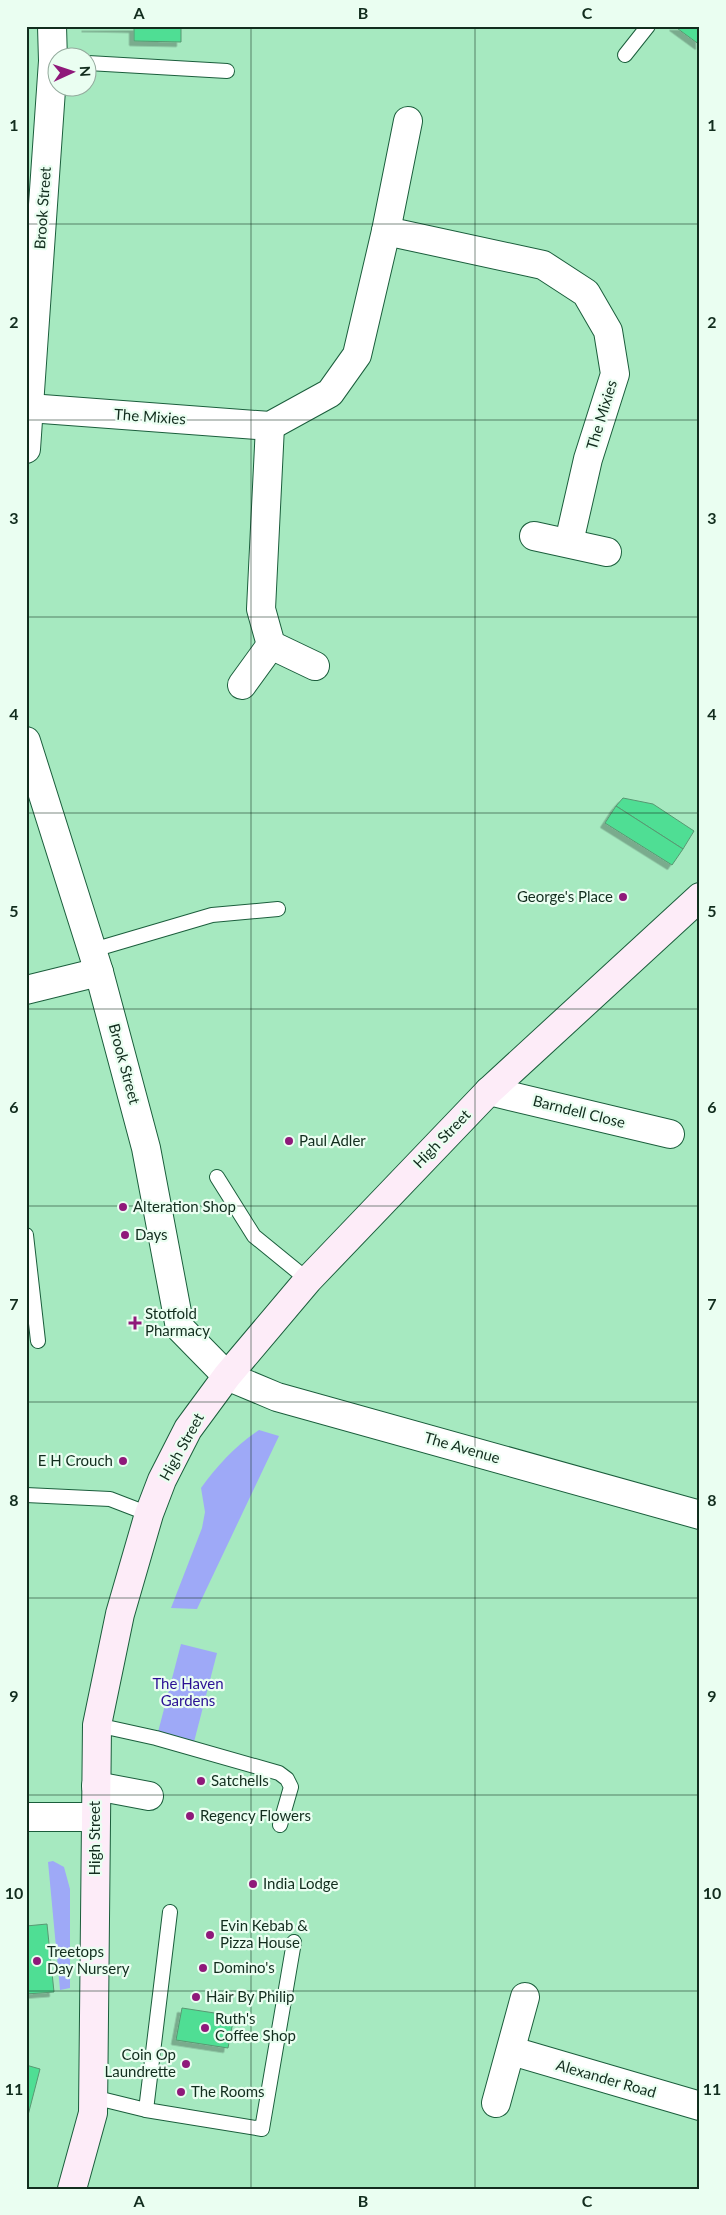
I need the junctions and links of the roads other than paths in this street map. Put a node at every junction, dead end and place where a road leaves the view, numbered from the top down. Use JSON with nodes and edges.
{"nodes":[{"id":1,"x":52,"y":26,"type":"edge"},
{"id":2,"x":648,"y":26,"type":"edge"},
{"id":3,"x":54,"y":48,"type":"edge"},
{"id":4,"x":625,"y":55,"type":"dead end"},
{"id":5,"x":98,"y":64,"type":"edge"},
{"id":6,"x":227,"y":71,"type":"dead end"},
{"id":7,"x":52,"y":98,"type":"edge"},
{"id":8,"x":408,"y":121,"type":"dead end"},
{"id":9,"x":386,"y":231,"type":"junction"},
{"id":10,"x":29,"y":396,"type":"edge"},
{"id":11,"x":270,"y":426,"type":"junction"},
{"id":12,"x":26,"y":449,"type":"edge"},
{"id":13,"x":534,"y":536,"type":"dead end"},
{"id":14,"x":569,"y":542,"type":"junction"},
{"id":15,"x":607,"y":552,"type":"dead end"},
{"id":16,"x":271,"y":645,"type":"junction"},
{"id":17,"x":315,"y":666,"type":"dead end"},
{"id":18,"x":242,"y":685,"type":"dead end"},
{"id":19,"x":26,"y":741,"type":"edge"},
{"id":20,"x":700,"y":898,"type":"edge"},
{"id":21,"x":278,"y":909,"type":"dead end"},
{"id":22,"x":96,"y":961,"type":"junction"},
{"id":23,"x":26,"y":990,"type":"edge"},
{"id":24,"x":489,"y":1090,"type":"junction"},
{"id":25,"x":670,"y":1134,"type":"dead end"},
{"id":26,"x":217,"y":1177,"type":"dead end"},
{"id":27,"x":26,"y":1235,"type":"edge"},
{"id":28,"x":308,"y":1280,"type":"junction"},
{"id":29,"x":38,"y":1341,"type":"dead end"},
{"id":30,"x":227,"y":1376,"type":"junction"},
{"id":31,"x":26,"y":1495,"type":"edge"},
{"id":32,"x":150,"y":1514,"type":"junction"},
{"id":33,"x":700,"y":1515,"type":"edge"},
{"id":34,"x":97,"y":1725,"type":"junction"},
{"id":35,"x":96,"y":1786,"type":"junction"},
{"id":36,"x":149,"y":1796,"type":"dead end"},
{"id":37,"x":26,"y":1817,"type":"edge"},
{"id":38,"x":95,"y":1817,"type":"junction"},
{"id":39,"x":280,"y":1825,"type":"dead end"},
{"id":40,"x":170,"y":1912,"type":"dead end"},
{"id":41,"x":294,"y":1942,"type":"dead end"},
{"id":42,"x":525,"y":1997,"type":"dead end"},
{"id":43,"x":512,"y":2051,"type":"junction"},
{"id":44,"x":93,"y":2097,"type":"junction"},
{"id":45,"x":496,"y":2103,"type":"dead end"},
{"id":46,"x":700,"y":2106,"type":"edge"},
{"id":47,"x":146,"y":2110,"type":"junction"},
{"id":48,"x":72,"y":2189,"type":"edge"}],
"edges":[{"from":1,"to":3,"type":"street","name":"Brook Street"},
{"from":2,"to":4,"type":"lane"},
{"from":5,"to":6,"type":"lane"},
{"from":7,"to":10,"type":"street","name":"Brook Street"},
{"from":8,"to":9,"type":"street"},
{"from":9,"to":11,"type":"street"},
{"from":9,"to":14,"type":"street","name":"The Mixies"},
{"from":10,"to":11,"type":"street","name":"The Mixies"},
{"from":10,"to":12,"type":"street","name":"Brook Street"},
{"from":11,"to":16,"type":"street"},
{"from":13,"to":14,"type":"street"},
{"from":14,"to":15,"type":"street"},
{"from":16,"to":17,"type":"street"},
{"from":16,"to":18,"type":"street"},
{"from":19,"to":22,"type":"street","name":"Brook Street"},
{"from":20,"to":24,"type":"street","name":"High Street"},
{"from":21,"to":22,"type":"lane"},
{"from":22,"to":23,"type":"street"},
{"from":22,"to":30,"type":"street","name":"Brook Street"},
{"from":24,"to":25,"type":"street","name":"Barndell Close"},
{"from":24,"to":28,"type":"street","name":"High Street"},
{"from":26,"to":28,"type":"lane"},
{"from":27,"to":29,"type":"lane"},
{"from":28,"to":30,"type":"street","name":"High Street"},
{"from":30,"to":32,"type":"street","name":"High Street"},
{"from":30,"to":33,"type":"street","name":"The Avenue"},
{"from":31,"to":32,"type":"lane"},
{"from":32,"to":34,"type":"street","name":"High Street"},
{"from":34,"to":35,"type":"street","name":"High Street"},
{"from":34,"to":39,"type":"lane"},
{"from":35,"to":36,"type":"street"},
{"from":35,"to":38,"type":"street","name":"High Street"},
{"from":37,"to":38,"type":"street"},
{"from":38,"to":44,"type":"street","name":"High Street"},
{"from":40,"to":47,"type":"lane"},
{"from":41,"to":47,"type":"lane"},
{"from":42,"to":43,"type":"street"},
{"from":43,"to":45,"type":"street"},
{"from":43,"to":46,"type":"street","name":"Alexander Road"},
{"from":44,"to":47,"type":"lane"},
{"from":44,"to":48,"type":"street","name":"High Street"}]}
